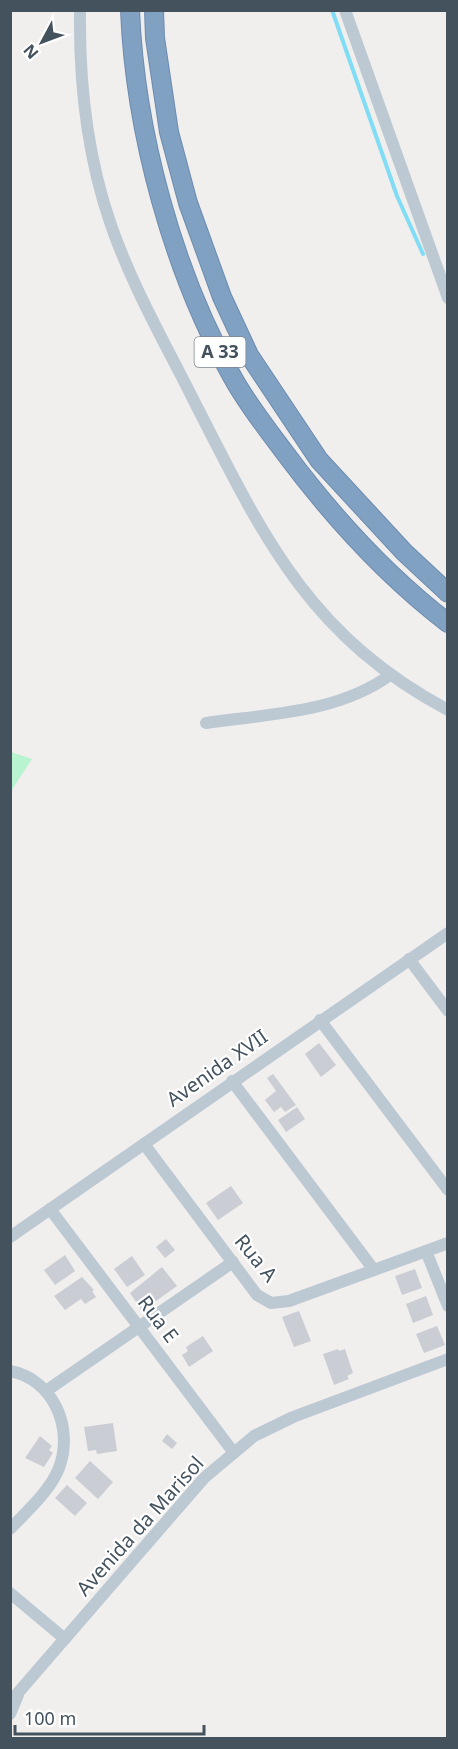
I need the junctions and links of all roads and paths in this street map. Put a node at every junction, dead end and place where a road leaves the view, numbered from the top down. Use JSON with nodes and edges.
{"nodes":[{"id":1,"x":80,"y":10,"type":"edge"},
{"id":2,"x":130,"y":10,"type":"edge"},
{"id":3,"x":154,"y":10,"type":"edge"},
{"id":4,"x":345,"y":10,"type":"edge"},
{"id":5,"x":447,"y":298,"type":"edge"},
{"id":6,"x":447,"y":593,"type":"edge"},
{"id":7,"x":447,"y":623,"type":"edge"},
{"id":8,"x":390,"y":675,"type":"junction"},
{"id":9,"x":447,"y":710,"type":"edge"},
{"id":10,"x":206,"y":723,"type":"dead end"},
{"id":11,"x":447,"y":933,"type":"edge"},
{"id":12,"x":409,"y":959,"type":"junction"},
{"id":13,"x":447,"y":1011,"type":"edge"},
{"id":14,"x":320,"y":1020,"type":"junction"},
{"id":15,"x":232,"y":1082,"type":"junction"},
{"id":16,"x":144,"y":1144,"type":"junction"},
{"id":17,"x":447,"y":1190,"type":"edge"},
{"id":18,"x":50,"y":1209,"type":"junction"},
{"id":19,"x":10,"y":1236,"type":"edge"},
{"id":20,"x":447,"y":1243,"type":"edge"},
{"id":21,"x":426,"y":1251,"type":"junction"},
{"id":22,"x":232,"y":1262,"type":"junction"},
{"id":23,"x":374,"y":1270,"type":"junction"},
{"id":24,"x":447,"y":1306,"type":"edge"},
{"id":25,"x":139,"y":1327,"type":"junction"},
{"id":26,"x":447,"y":1359,"type":"edge"},
{"id":27,"x":10,"y":1371,"type":"edge"},
{"id":28,"x":46,"y":1391,"type":"junction"},
{"id":29,"x":234,"y":1453,"type":"junction"},
{"id":30,"x":10,"y":1529,"type":"edge"},
{"id":31,"x":10,"y":1593,"type":"edge"},
{"id":32,"x":65,"y":1640,"type":"junction"},
{"id":33,"x":14,"y":1698,"type":"edge"},
{"id":34,"x":10,"y":1714,"type":"edge"}],
"edges":[{"from":1,"to":8,"type":"street"},
{"from":2,"to":7,"type":"highway","number":"A 33"},
{"from":3,"to":6,"type":"highway","number":"A 33"},
{"from":4,"to":5,"type":"street"},
{"from":8,"to":9,"type":"street"},
{"from":8,"to":10,"type":"street"},
{"from":11,"to":12,"type":"street","name":"Avenida XVII"},
{"from":12,"to":13,"type":"street"},
{"from":12,"to":14,"type":"street","name":"Avenida XVII"},
{"from":14,"to":15,"type":"street","name":"Avenida XVII"},
{"from":14,"to":17,"type":"street"},
{"from":15,"to":16,"type":"street","name":"Avenida XVII"},
{"from":15,"to":23,"type":"street"},
{"from":16,"to":18,"type":"street","name":"Avenida XVII"},
{"from":16,"to":22,"type":"street","name":"Rua A"},
{"from":18,"to":19,"type":"street","name":"Avenida XVII"},
{"from":18,"to":25,"type":"street","name":"Rua E"},
{"from":20,"to":21,"type":"street","name":"Rua A"},
{"from":21,"to":23,"type":"street","name":"Rua A"},
{"from":21,"to":24,"type":"street"},
{"from":22,"to":23,"type":"street","name":"Rua A"},
{"from":22,"to":25,"type":"street"},
{"from":25,"to":28,"type":"street"},
{"from":25,"to":29,"type":"street","name":"Rua E"},
{"from":26,"to":29,"type":"street","name":"Avenida da Marisol"},
{"from":27,"to":28,"type":"street"},
{"from":28,"to":30,"type":"street"},
{"from":29,"to":32,"type":"street","name":"Avenida da Marisol"},
{"from":31,"to":32,"type":"street"},
{"from":32,"to":33,"type":"street","name":"Avenida da Marisol"},
{"from":33,"to":34,"type":"street","name":"Avenida da Marisol"}]}
